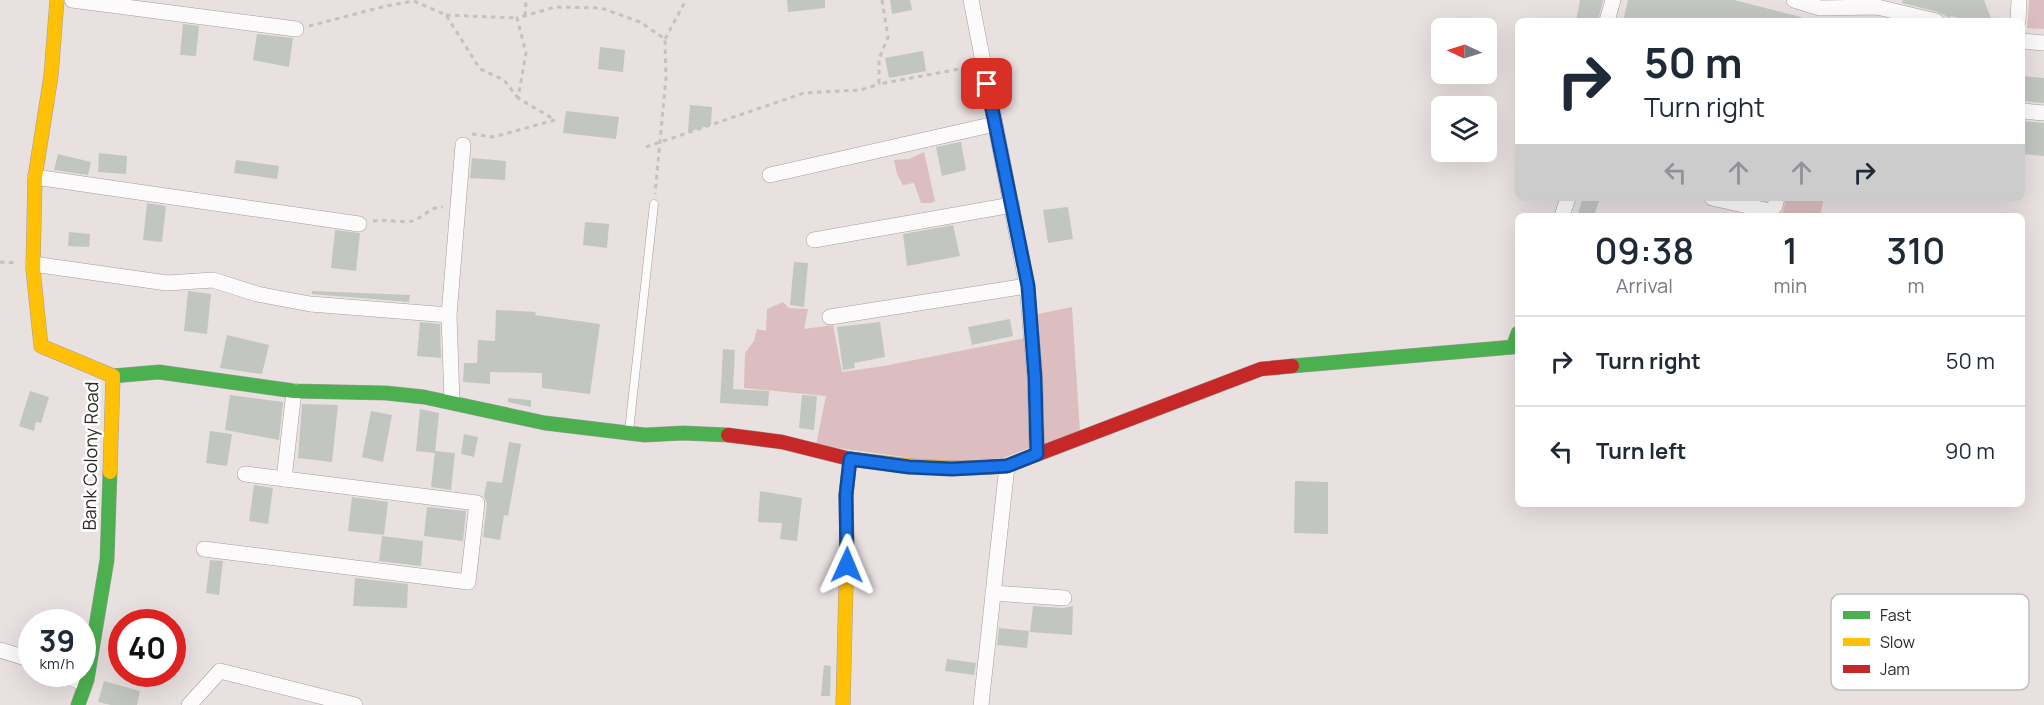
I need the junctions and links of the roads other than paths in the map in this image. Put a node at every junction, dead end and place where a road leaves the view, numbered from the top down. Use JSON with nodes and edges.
{"nodes":[{"id":1,"x":57,"y":0,"type":"edge"},
{"id":2,"x":72,"y":0,"type":"edge"},
{"id":3,"x":971,"y":0,"type":"edge"},
{"id":4,"x":1613,"y":0,"type":"edge"},
{"id":5,"x":1794,"y":0,"type":"edge"},
{"id":6,"x":2019,"y":0,"type":"edge"},
{"id":7,"x":1871,"y":4,"type":"edge"},
{"id":8,"x":1819,"y":14,"type":"edge"},
{"id":9,"x":1608,"y":18,"type":"edge"},
{"id":10,"x":1925,"y":18,"type":"edge"},
{"id":11,"x":2018,"y":18,"type":"edge"},
{"id":12,"x":296,"y":29,"type":"road end"},
{"id":13,"x":2025,"y":32,"type":"edge"},
{"id":14,"x":2044,"y":35,"type":"edge"},
{"id":15,"x":2025,"y":41,"type":"edge"},
{"id":16,"x":2044,"y":43,"type":"edge"},
{"id":17,"x":2025,"y":111,"type":"edge"},
{"id":18,"x":2044,"y":113,"type":"edge"},
{"id":19,"x":995,"y":124,"type":"junction"},
{"id":20,"x":463,"y":145,"type":"road end"},
{"id":21,"x":770,"y":175,"type":"dead end"},
{"id":22,"x":35,"y":177,"type":"junction"},
{"id":23,"x":1725,"y":201,"type":"edge"},
{"id":24,"x":1776,"y":201,"type":"edge"},
{"id":25,"x":654,"y":204,"type":"road end"},
{"id":26,"x":1012,"y":205,"type":"junction"},
{"id":27,"x":359,"y":224,"type":"road end"},
{"id":28,"x":814,"y":240,"type":"dead end"},
{"id":29,"x":33,"y":264,"type":"junction"},
{"id":30,"x":1028,"y":286,"type":"junction"},
{"id":31,"x":449,"y":315,"type":"junction"},
{"id":32,"x":830,"y":317,"type":"dead end"},
{"id":33,"x":1515,"y":341,"type":"edge"},
{"id":34,"x":113,"y":376,"type":"junction"},
{"id":35,"x":294,"y":391,"type":"junction"},
{"id":36,"x":452,"y":402,"type":"junction"},
{"id":37,"x":628,"y":433,"type":"junction"},
{"id":38,"x":1037,"y":454,"type":"junction"},
{"id":39,"x":850,"y":459,"type":"junction"},
{"id":40,"x":1007,"y":466,"type":"junction"},
{"id":41,"x":246,"y":474,"type":"dead end"},
{"id":42,"x":284,"y":479,"type":"junction"},
{"id":43,"x":204,"y":549,"type":"dead end"},
{"id":44,"x":993,"y":593,"type":"junction"},
{"id":45,"x":1064,"y":598,"type":"dead end"},
{"id":46,"x":96,"y":622,"type":"edge"},
{"id":47,"x":0,"y":650,"type":"edge"},
{"id":48,"x":18,"y":656,"type":"edge"},
{"id":49,"x":84,"y":687,"type":"edge"},
{"id":50,"x":78,"y":705,"type":"edge"},
{"id":51,"x":189,"y":705,"type":"edge"},
{"id":52,"x":356,"y":705,"type":"edge"},
{"id":53,"x":843,"y":705,"type":"edge"},
{"id":54,"x":981,"y":705,"type":"edge"}],
"edges":[{"from":1,"to":22,"type":"street","name":"Bank Colony Road"},
{"from":2,"to":12,"type":"street"},
{"from":3,"to":19,"type":"street"},
{"from":4,"to":9,"type":"street"},
{"from":5,"to":8,"type":"street"},
{"from":6,"to":11,"type":"street"},
{"from":7,"to":8,"type":"street"},
{"from":7,"to":10,"type":"street"},
{"from":13,"to":14,"type":"street"},
{"from":15,"to":16,"type":"street"},
{"from":17,"to":18,"type":"street"},
{"from":19,"to":21,"type":"street"},
{"from":19,"to":26,"type":"street"},
{"from":20,"to":31,"type":"street"},
{"from":22,"to":27,"type":"street"},
{"from":22,"to":29,"type":"street","name":"Bank Colony Road"},
{"from":23,"to":24,"type":"street"},
{"from":25,"to":37,"type":"lane"},
{"from":26,"to":28,"type":"street"},
{"from":26,"to":30,"type":"street"},
{"from":29,"to":31,"type":"street"},
{"from":29,"to":34,"type":"street","name":"Bank Colony Road"},
{"from":30,"to":32,"type":"street"},
{"from":30,"to":38,"type":"street"},
{"from":31,"to":36,"type":"street"},
{"from":33,"to":38,"type":"street"},
{"from":34,"to":35,"type":"street"},
{"from":34,"to":46,"type":"street","name":"Bank Colony Road"},
{"from":35,"to":36,"type":"street"},
{"from":35,"to":42,"type":"street"},
{"from":36,"to":37,"type":"street"},
{"from":37,"to":39,"type":"street"},
{"from":38,"to":40,"type":"street"},
{"from":39,"to":40,"type":"street"},
{"from":39,"to":53,"type":"street"},
{"from":40,"to":44,"type":"street"},
{"from":41,"to":42,"type":"street"},
{"from":42,"to":43,"type":"street"},
{"from":44,"to":45,"type":"street"},
{"from":44,"to":54,"type":"street"},
{"from":47,"to":48,"type":"street"},
{"from":49,"to":50,"type":"street","name":"Bank Colony Road"},
{"from":51,"to":52,"type":"street"}]}
